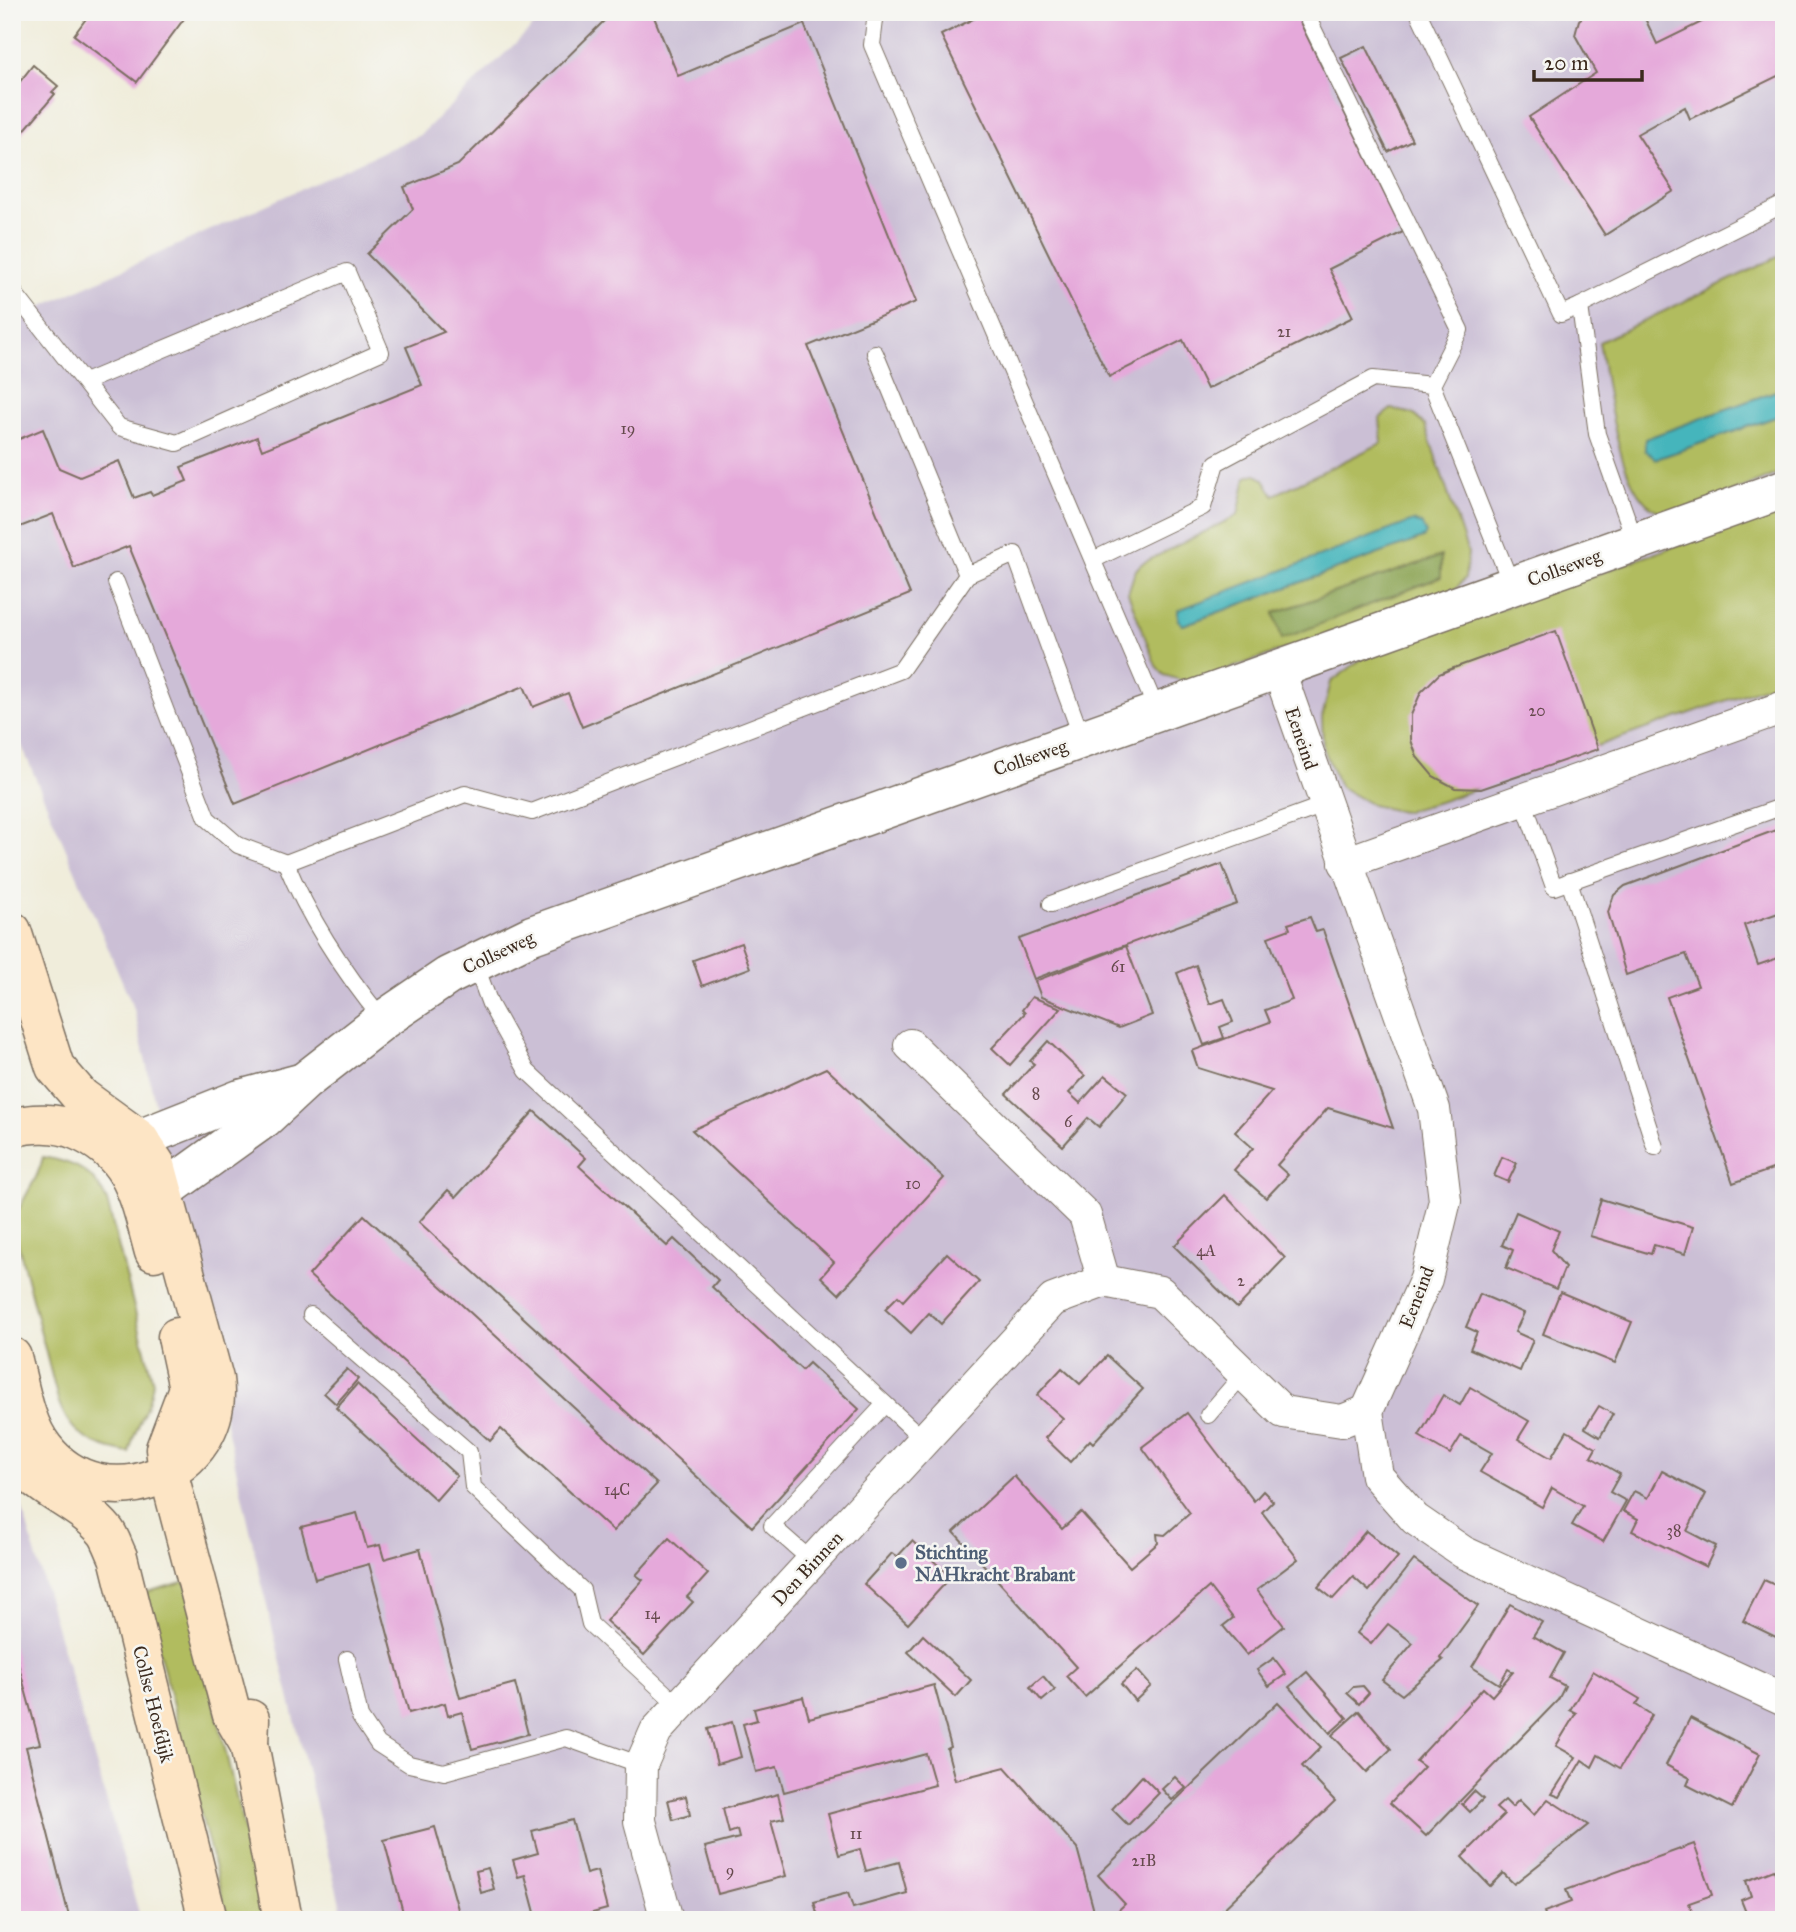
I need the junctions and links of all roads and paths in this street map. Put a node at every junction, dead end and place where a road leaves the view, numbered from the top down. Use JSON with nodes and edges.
{"nodes":[{"id":1,"x":876,"y":12,"type":"edge"},
{"id":2,"x":1305,"y":12,"type":"edge"},
{"id":3,"x":1418,"y":12,"type":"edge"},
{"id":4,"x":1784,"y":204,"type":"edge"},
{"id":5,"x":12,"y":290,"type":"edge"},
{"id":6,"x":1580,"y":306,"type":"junction"},
{"id":7,"x":875,"y":353,"type":"dead end"},
{"id":8,"x":85,"y":382,"type":"junction"},
{"id":9,"x":1432,"y":385,"type":"junction"},
{"id":10,"x":1784,"y":489,"type":"edge"},
{"id":11,"x":1635,"y":541,"type":"junction"},
{"id":12,"x":1093,"y":560,"type":"junction"},
{"id":13,"x":967,"y":575,"type":"junction"},
{"id":14,"x":116,"y":582,"type":"dead end"},
{"id":15,"x":1512,"y":586,"type":"junction"},
{"id":16,"x":1279,"y":671,"type":"junction"},
{"id":17,"x":1784,"y":707,"type":"edge"},
{"id":18,"x":1158,"y":713,"type":"junction"},
{"id":19,"x":1082,"y":738,"type":"junction"},
{"id":20,"x":1522,"y":800,"type":"junction"},
{"id":21,"x":1324,"y":805,"type":"junction"},
{"id":22,"x":1784,"y":806,"type":"edge"},
{"id":23,"x":286,"y":863,"type":"junction"},
{"id":24,"x":1345,"y":863,"type":"junction"},
{"id":25,"x":1569,"y":881,"type":"junction"},
{"id":26,"x":1051,"y":904,"type":"dead end"},
{"id":27,"x":12,"y":931,"type":"edge"},
{"id":28,"x":474,"y":961,"type":"junction"},
{"id":29,"x":383,"y":1020,"type":"junction"},
{"id":30,"x":910,"y":1045,"type":"dead end"},
{"id":31,"x":305,"y":1081,"type":"junction"},
{"id":32,"x":12,"y":1128,"type":"edge"},
{"id":33,"x":126,"y":1145,"type":"junction"},
{"id":34,"x":1655,"y":1147,"type":"dead end"},
{"id":35,"x":165,"y":1190,"type":"junction"},
{"id":36,"x":1104,"y":1281,"type":"junction"},
{"id":37,"x":310,"y":1315,"type":"dead end"},
{"id":38,"x":12,"y":1357,"type":"edge"},
{"id":39,"x":1244,"y":1373,"type":"junction"},
{"id":40,"x":885,"y":1404,"type":"junction"},
{"id":41,"x":1367,"y":1411,"type":"junction"},
{"id":42,"x":1208,"y":1415,"type":"dead end"},
{"id":43,"x":925,"y":1441,"type":"junction"},
{"id":44,"x":26,"y":1463,"type":"edge"},
{"id":45,"x":179,"y":1463,"type":"junction"},
{"id":46,"x":813,"y":1562,"type":"junction"},
{"id":47,"x":347,"y":1659,"type":"dead end"},
{"id":48,"x":1784,"y":1700,"type":"edge"},
{"id":49,"x":678,"y":1706,"type":"junction"},
{"id":50,"x":641,"y":1765,"type":"junction"},
{"id":51,"x":208,"y":1920,"type":"edge"},
{"id":52,"x":283,"y":1920,"type":"edge"},
{"id":53,"x":667,"y":1920,"type":"edge"}],
"edges":[{"from":1,"to":12,"type":"lane"},
{"from":2,"to":9,"type":"lane"},
{"from":3,"to":6,"type":"lane"},
{"from":4,"to":6,"type":"lane"},
{"from":5,"to":8,"type":"lane"},
{"from":6,"to":11,"type":"lane"},
{"from":7,"to":13,"type":"lane"},
{"from":8,"to":8,"type":"lane"},
{"from":9,"to":12,"type":"lane"},
{"from":9,"to":15,"type":"lane"},
{"from":10,"to":11,"type":"street","name":"Collseweg"},
{"from":11,"to":15,"type":"street","name":"Collseweg"},
{"from":12,"to":18,"type":"lane"},
{"from":13,"to":19,"type":"lane"},
{"from":13,"to":23,"type":"lane"},
{"from":14,"to":23,"type":"lane"},
{"from":15,"to":16,"type":"street","name":"Collseweg"},
{"from":16,"to":18,"type":"street","name":"Collseweg"},
{"from":16,"to":21,"type":"street","name":"Eeneind"},
{"from":17,"to":20,"type":"street"},
{"from":18,"to":19,"type":"street","name":"Collseweg"},
{"from":19,"to":28,"type":"street","name":"Collseweg"},
{"from":20,"to":24,"type":"street"},
{"from":20,"to":25,"type":"lane"},
{"from":21,"to":24,"type":"street","name":"Eeneind"},
{"from":21,"to":26,"type":"lane"},
{"from":22,"to":25,"type":"lane"},
{"from":23,"to":29,"type":"lane"},
{"from":24,"to":41,"type":"street","name":"Eeneind"},
{"from":25,"to":34,"type":"lane"},
{"from":27,"to":33,"type":"main road"},
{"from":28,"to":29,"type":"street","name":"Collseweg"},
{"from":28,"to":40,"type":"lane"},
{"from":29,"to":31,"type":"street","name":"Collseweg"},
{"from":30,"to":36,"type":"street"},
{"from":31,"to":33,"type":"street","name":"Collseweg"},
{"from":31,"to":35,"type":"street","name":"Collseweg"},
{"from":32,"to":33,"type":"main road"},
{"from":33,"to":35,"type":"main road"},
{"from":33,"to":45,"type":"main road"},
{"from":35,"to":45,"type":"main road"},
{"from":36,"to":39,"type":"street"},
{"from":36,"to":43,"type":"street","name":"Den Binnen"},
{"from":37,"to":49,"type":"lane"},
{"from":38,"to":44,"type":"main road"},
{"from":39,"to":41,"type":"street"},
{"from":39,"to":42,"type":"lane"},
{"from":40,"to":43,"type":"lane"},
{"from":40,"to":46,"type":"lane"},
{"from":41,"to":48,"type":"street"},
{"from":43,"to":46,"type":"street","name":"Den Binnen"},
{"from":44,"to":45,"type":"main road"},
{"from":44,"to":51,"type":"main road","name":"Collse Hoefdijk"},
{"from":45,"to":52,"type":"main road"},
{"from":46,"to":49,"type":"street","name":"Den Binnen"},
{"from":47,"to":50,"type":"lane"},
{"from":49,"to":50,"type":"street","name":"Den Binnen"},
{"from":50,"to":53,"type":"street","name":"Den Binnen"}]}
